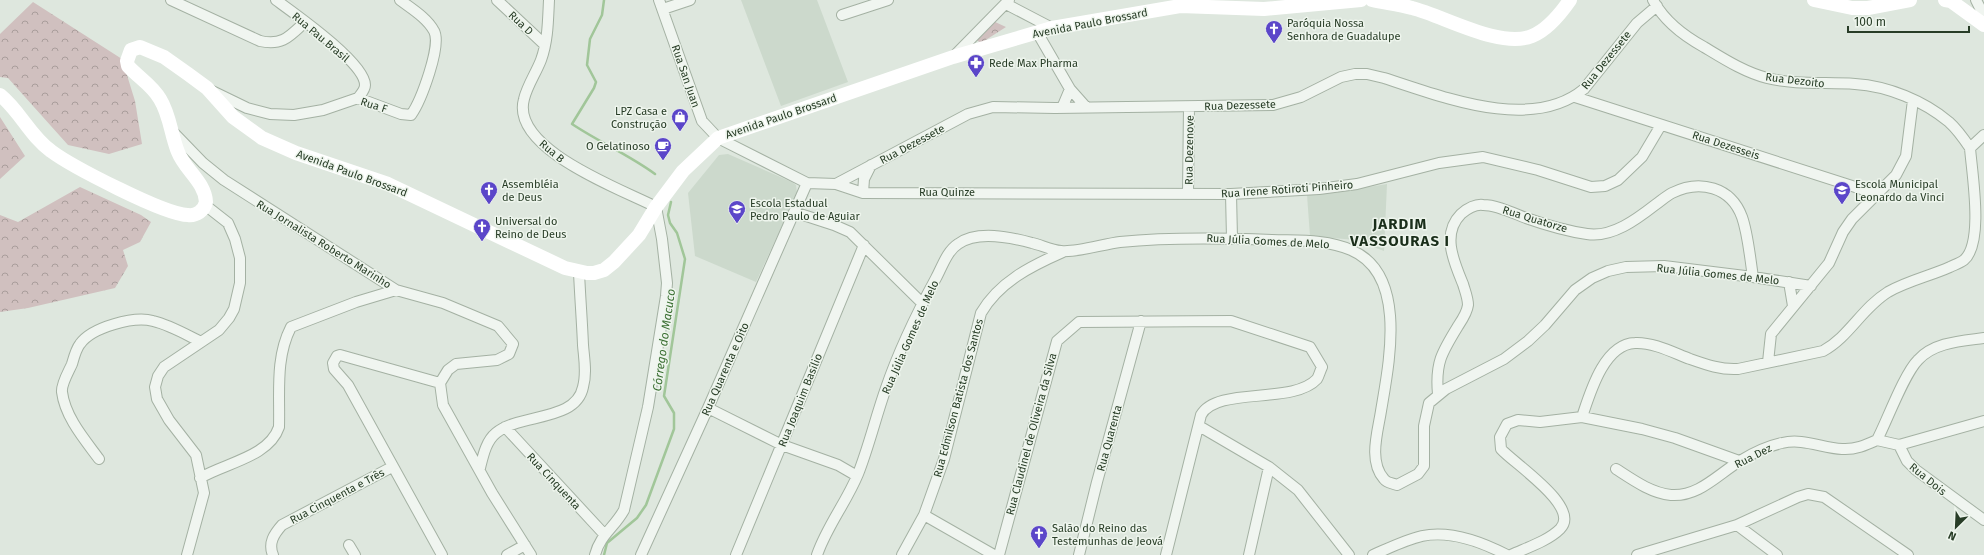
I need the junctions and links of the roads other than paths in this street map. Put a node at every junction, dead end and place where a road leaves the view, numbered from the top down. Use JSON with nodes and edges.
{"nodes":[{"id":1,"x":171,"y":0,"type":"edge"},
{"id":2,"x":276,"y":0,"type":"edge"},
{"id":3,"x":400,"y":0,"type":"edge"},
{"id":4,"x":497,"y":0,"type":"edge"},
{"id":5,"x":549,"y":0,"type":"edge"},
{"id":6,"x":690,"y":0,"type":"edge"},
{"id":7,"x":888,"y":0,"type":"edge"},
{"id":8,"x":1362,"y":0,"type":"edge"},
{"id":9,"x":1372,"y":0,"type":"edge"},
{"id":10,"x":1570,"y":0,"type":"edge"},
{"id":11,"x":1814,"y":0,"type":"edge"},
{"id":12,"x":1910,"y":0,"type":"edge"},
{"id":13,"x":1945,"y":0,"type":"edge"},
{"id":14,"x":1976,"y":0,"type":"edge"},
{"id":15,"x":1008,"y":2,"type":"edge"},
{"id":16,"x":1655,"y":3,"type":"edge"},
{"id":17,"x":661,"y":5,"type":"edge"},
{"id":18,"x":842,"y":15,"type":"dead end"},
{"id":19,"x":1984,"y":16,"type":"edge"},
{"id":20,"x":305,"y":22,"type":"junction"},
{"id":21,"x":1984,"y":25,"type":"edge"},
{"id":22,"x":1052,"y":28,"type":"junction"},
{"id":23,"x":1037,"y":32,"type":"junction"},
{"id":24,"x":545,"y":45,"type":"junction"},
{"id":25,"x":953,"y":57,"type":"junction"},
{"id":26,"x":207,"y":88,"type":"junction"},
{"id":27,"x":1070,"y":89,"type":"junction"},
{"id":28,"x":0,"y":95,"type":"edge"},
{"id":29,"x":1575,"y":96,"type":"junction"},
{"id":30,"x":358,"y":98,"type":"junction"},
{"id":31,"x":1913,"y":100,"type":"junction"},
{"id":32,"x":1086,"y":107,"type":"junction"},
{"id":33,"x":1189,"y":107,"type":"junction"},
{"id":34,"x":1062,"y":108,"type":"junction"},
{"id":35,"x":1662,"y":124,"type":"junction"},
{"id":36,"x":171,"y":131,"type":"junction"},
{"id":37,"x":1984,"y":135,"type":"edge"},
{"id":38,"x":718,"y":138,"type":"junction"},
{"id":39,"x":1970,"y":148,"type":"junction"},
{"id":40,"x":871,"y":165,"type":"junction"},
{"id":41,"x":807,"y":183,"type":"junction"},
{"id":42,"x":836,"y":184,"type":"junction"},
{"id":43,"x":863,"y":192,"type":"junction"},
{"id":44,"x":1188,"y":193,"type":"junction"},
{"id":45,"x":1231,"y":194,"type":"junction"},
{"id":46,"x":1877,"y":194,"type":"junction"},
{"id":47,"x":205,"y":205,"type":"junction"},
{"id":48,"x":656,"y":207,"type":"junction"},
{"id":49,"x":794,"y":212,"type":"junction"},
{"id":50,"x":1232,"y":238,"type":"junction"},
{"id":51,"x":864,"y":245,"type":"junction"},
{"id":52,"x":1063,"y":252,"type":"junction"},
{"id":53,"x":579,"y":272,"type":"junction"},
{"id":54,"x":1753,"y":277,"type":"junction"},
{"id":55,"x":1788,"y":282,"type":"junction"},
{"id":56,"x":1812,"y":286,"type":"junction"},
{"id":57,"x":396,"y":290,"type":"junction"},
{"id":58,"x":922,"y":303,"type":"junction"},
{"id":59,"x":1793,"y":306,"type":"junction"},
{"id":60,"x":1141,"y":321,"type":"junction"},
{"id":61,"x":1984,"y":338,"type":"edge"},
{"id":62,"x":201,"y":342,"type":"junction"},
{"id":63,"x":1768,"y":362,"type":"junction"},
{"id":64,"x":440,"y":383,"type":"junction"},
{"id":65,"x":1438,"y":394,"type":"junction"},
{"id":66,"x":708,"y":408,"type":"junction"},
{"id":67,"x":1582,"y":418,"type":"junction"},
{"id":68,"x":1983,"y":422,"type":"edge"},
{"id":69,"x":1199,"y":426,"type":"junction"},
{"id":70,"x":504,"y":427,"type":"junction"},
{"id":71,"x":1877,"y":440,"type":"junction"},
{"id":72,"x":782,"y":445,"type":"junction"},
{"id":73,"x":1899,"y":445,"type":"junction"},
{"id":74,"x":99,"y":459,"type":"dead end"},
{"id":75,"x":1740,"y":461,"type":"junction"},
{"id":76,"x":392,"y":467,"type":"junction"},
{"id":77,"x":1268,"y":467,"type":"junction"},
{"id":78,"x":480,"y":468,"type":"junction"},
{"id":79,"x":1616,"y":469,"type":"dead end"},
{"id":80,"x":857,"y":476,"type":"junction"},
{"id":81,"x":200,"y":478,"type":"junction"},
{"id":82,"x":924,"y":515,"type":"junction"},
{"id":83,"x":1984,"y":520,"type":"edge"},
{"id":84,"x":1737,"y":525,"type":"junction"},
{"id":85,"x":604,"y":534,"type":"junction"},
{"id":86,"x":349,"y":545,"type":"dead end"},
{"id":87,"x":524,"y":545,"type":"junction"},
{"id":88,"x":272,"y":553,"type":"edge"},
{"id":89,"x":187,"y":555,"type":"edge"},
{"id":90,"x":355,"y":555,"type":"edge"},
{"id":91,"x":442,"y":555,"type":"edge"},
{"id":92,"x":507,"y":555,"type":"edge"},
{"id":93,"x":531,"y":555,"type":"edge"},
{"id":94,"x":595,"y":555,"type":"edge"},
{"id":95,"x":641,"y":555,"type":"edge"},
{"id":96,"x":736,"y":555,"type":"edge"},
{"id":97,"x":816,"y":555,"type":"edge"},
{"id":98,"x":902,"y":555,"type":"edge"},
{"id":99,"x":994,"y":555,"type":"edge"},
{"id":100,"x":999,"y":555,"type":"edge"},
{"id":101,"x":1079,"y":555,"type":"edge"},
{"id":102,"x":1166,"y":555,"type":"edge"},
{"id":103,"x":1250,"y":555,"type":"edge"},
{"id":104,"x":1349,"y":555,"type":"edge"},
{"id":105,"x":1373,"y":555,"type":"edge"},
{"id":106,"x":1507,"y":555,"type":"edge"},
{"id":107,"x":1511,"y":555,"type":"edge"},
{"id":108,"x":1637,"y":555,"type":"edge"},
{"id":109,"x":1777,"y":555,"type":"edge"},
{"id":110,"x":1908,"y":555,"type":"edge"}],
"edges":[{"from":1,"to":20,"type":"street"},
{"from":2,"to":20,"type":"street","name":"Rua Pau Brasil"},
{"from":3,"to":30,"type":"street","name":"Rua F"},
{"from":4,"to":24,"type":"street","name":"Rua D"},
{"from":5,"to":24,"type":"street","name":"Rua B"},
{"from":6,"to":17,"type":"street"},
{"from":7,"to":18,"type":"street"},
{"from":8,"to":22,"type":"main road","name":"Avenida Paulo Brossard"},
{"from":9,"to":10,"type":"main road"},
{"from":11,"to":12,"type":"main road"},
{"from":13,"to":21,"type":"main road"},
{"from":14,"to":19,"type":"street"},
{"from":15,"to":22,"type":"street"},
{"from":15,"to":25,"type":"street"},
{"from":16,"to":29,"type":"street","name":"Rua Dezessete"},
{"from":16,"to":31,"type":"street","name":"Rua Dezoito"},
{"from":17,"to":38,"type":"street","name":"Rua San Juan"},
{"from":20,"to":30,"type":"street","name":"Rua Pau Brasil"},
{"from":22,"to":23,"type":"main road","name":"Avenida Paulo Brossard"},
{"from":23,"to":25,"type":"main road","name":"Avenida Paulo Brossard"},
{"from":23,"to":27,"type":"street"},
{"from":24,"to":48,"type":"street","name":"Rua B"},
{"from":25,"to":38,"type":"main road","name":"Avenida Paulo Brossard"},
{"from":26,"to":30,"type":"street","name":"Rua F"},
{"from":26,"to":36,"type":"main road","name":"Avenida Paulo Brossard"},
{"from":26,"to":53,"type":"main road","name":"Avenida Paulo Brossard"},
{"from":27,"to":32,"type":"street"},
{"from":27,"to":34,"type":"street"},
{"from":28,"to":47,"type":"main road"},
{"from":29,"to":33,"type":"street","name":"Rua Dezessete"},
{"from":29,"to":35,"type":"street","name":"Rua Dezesseis"},
{"from":31,"to":39,"type":"street","name":"Rua Dezoito"},
{"from":31,"to":46,"type":"street"},
{"from":32,"to":33,"type":"street","name":"Rua Dezessete"},
{"from":32,"to":34,"type":"street","name":"Rua Dezessete"},
{"from":33,"to":44,"type":"street","name":"Rua Dezenove"},
{"from":34,"to":40,"type":"street","name":"Rua Dezessete"},
{"from":35,"to":45,"type":"street","name":"Rua Irene Rotiroti Pinheiro"},
{"from":35,"to":46,"type":"street","name":"Rua Dezesseis"},
{"from":36,"to":47,"type":"main road","name":"Avenida Paulo Brossard"},
{"from":36,"to":57,"type":"street","name":"Rua Jornalista Roberto Marinho"},
{"from":37,"to":39,"type":"street"},
{"from":38,"to":41,"type":"street","name":"Rua Quinze"},
{"from":38,"to":48,"type":"main road","name":"Avenida Paulo Brossard"},
{"from":39,"to":63,"type":"street"},
{"from":40,"to":42,"type":"street","name":"Rua Dezessete"},
{"from":40,"to":43,"type":"street"},
{"from":41,"to":42,"type":"street","name":"Rua Quinze"},
{"from":41,"to":49,"type":"street","name":"Rua Quarenta e Oito"},
{"from":42,"to":43,"type":"street","name":"Rua Quinze"},
{"from":43,"to":44,"type":"street","name":"Rua Quinze"},
{"from":44,"to":45,"type":"street","name":"Rua Irene Rotiroti Pinheiro"},
{"from":45,"to":50,"type":"street"},
{"from":46,"to":56,"type":"street"},
{"from":47,"to":62,"type":"street"},
{"from":48,"to":53,"type":"main road","name":"Avenida Paulo Brossard"},
{"from":48,"to":85,"type":"street"},
{"from":49,"to":51,"type":"street"},
{"from":49,"to":66,"type":"street","name":"Rua Quarenta e Oito"},
{"from":50,"to":52,"type":"street","name":"Rua Júlia Gomes de Melo"},
{"from":50,"to":65,"type":"street","name":"Rua Júlia Gomes de Melo"},
{"from":51,"to":58,"type":"street"},
{"from":51,"to":72,"type":"street","name":"Rua Joaquim Basílio"},
{"from":52,"to":58,"type":"street","name":"Rua Júlia Gomes de Melo"},
{"from":52,"to":82,"type":"street","name":"Rua Edmilson Batista dos Santos"},
{"from":53,"to":70,"type":"street"},
{"from":54,"to":55,"type":"street","name":"Rua Júlia Gomes de Melo"},
{"from":54,"to":65,"type":"street","name":"Rua Júlia Gomes de Melo"},
{"from":54,"to":65,"type":"street","name":"Rua Quatorze"},
{"from":55,"to":56,"type":"street","name":"Rua Júlia Gomes de Melo"},
{"from":55,"to":59,"type":"street"},
{"from":56,"to":59,"type":"street"},
{"from":57,"to":64,"type":"street","name":"Rua Jornalista Roberto Marinho"},
{"from":57,"to":81,"type":"street"},
{"from":58,"to":80,"type":"street","name":"Rua Júlia Gomes de Melo"},
{"from":59,"to":63,"type":"street"},
{"from":60,"to":69,"type":"street","name":"Rua Claudinel de Oliveira da Silva"},
{"from":60,"to":100,"type":"street","name":"Rua Claudinel de Oliveira da Silva"},
{"from":60,"to":101,"type":"street","name":"Rua Quarenta"},
{"from":61,"to":71,"type":"street"},
{"from":62,"to":74,"type":"street"},
{"from":62,"to":81,"type":"street"},
{"from":63,"to":67,"type":"street"},
{"from":64,"to":76,"type":"street"},
{"from":64,"to":78,"type":"street"},
{"from":66,"to":72,"type":"street"},
{"from":66,"to":95,"type":"street","name":"Rua Quarenta e Oito"},
{"from":67,"to":75,"type":"street"},
{"from":67,"to":107,"type":"street"},
{"from":68,"to":73,"type":"street"},
{"from":69,"to":77,"type":"street"},
{"from":69,"to":102,"type":"street","name":"Rua Claudinel de Oliveira da Silva"},
{"from":70,"to":78,"type":"street"},
{"from":70,"to":85,"type":"street","name":"Rua Cinquenta"},
{"from":71,"to":73,"type":"street"},
{"from":71,"to":75,"type":"street","name":"Rua Dez"},
{"from":72,"to":80,"type":"street"},
{"from":72,"to":96,"type":"street","name":"Rua Joaquim Basílio"},
{"from":73,"to":83,"type":"street","name":"Rua Dois"},
{"from":75,"to":79,"type":"street","name":"Rua Dez"},
{"from":76,"to":88,"type":"street","name":"Rua Cinquenta e Três"},
{"from":76,"to":91,"type":"street","name":"Rua Cinquenta e Três"},
{"from":77,"to":103,"type":"street"},
{"from":77,"to":104,"type":"street"},
{"from":78,"to":87,"type":"street"},
{"from":80,"to":97,"type":"street","name":"Rua Júlia Gomes de Melo"},
{"from":81,"to":89,"type":"street"},
{"from":82,"to":98,"type":"street","name":"Rua Edmilson Batista dos Santos"},
{"from":82,"to":99,"type":"street"},
{"from":84,"to":108,"type":"street"},
{"from":84,"to":109,"type":"street"},
{"from":84,"to":110,"type":"street"},
{"from":85,"to":94,"type":"street"},
{"from":86,"to":90,"type":"street"},
{"from":87,"to":92,"type":"street"},
{"from":87,"to":93,"type":"street"},
{"from":105,"to":106,"type":"street"}]}
